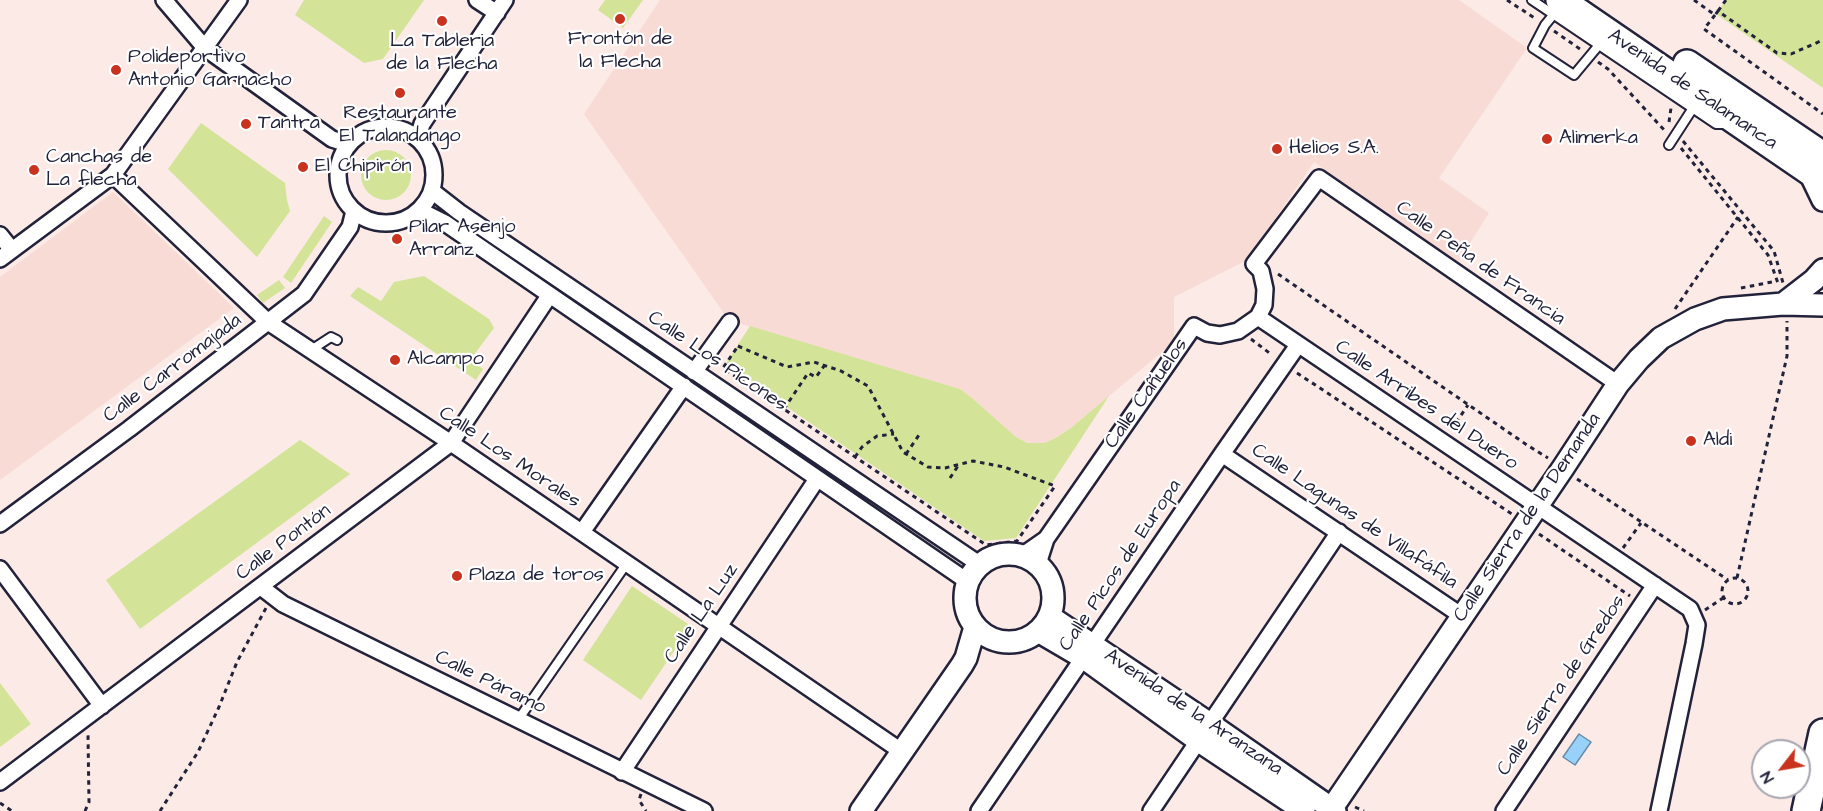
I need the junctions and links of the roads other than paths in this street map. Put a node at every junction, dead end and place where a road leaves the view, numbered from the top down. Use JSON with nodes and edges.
{"nodes":[{"id":1,"x":164,"y":0,"type":"edge"},
{"id":2,"x":239,"y":0,"type":"edge"},
{"id":3,"x":477,"y":0,"type":"edge"},
{"id":4,"x":1532,"y":0,"type":"edge"},
{"id":5,"x":1591,"y":0,"type":"edge"},
{"id":6,"x":501,"y":6,"type":"edge"},
{"id":7,"x":1557,"y":7,"type":"edge"},
{"id":8,"x":1599,"y":45,"type":"junction"},
{"id":9,"x":205,"y":48,"type":"junction"},
{"id":10,"x":1693,"y":108,"type":"junction"},
{"id":11,"x":1745,"y":127,"type":"junction"},
{"id":12,"x":1781,"y":128,"type":"junction"},
{"id":13,"x":416,"y":131,"type":"junction"},
{"id":14,"x":1823,"y":135,"type":"edge"},
{"id":15,"x":1673,"y":140,"type":"road end"},
{"id":16,"x":345,"y":149,"type":"junction"},
{"id":17,"x":1818,"y":169,"type":"edge"},
{"id":18,"x":113,"y":175,"type":"junction"},
{"id":19,"x":432,"y":191,"type":"junction"},
{"id":20,"x":1823,"y":200,"type":"edge"},
{"id":21,"x":419,"y":210,"type":"junction"},
{"id":22,"x":359,"y":215,"type":"junction"},
{"id":23,"x":0,"y":235,"type":"edge"},
{"id":24,"x":6,"y":254,"type":"edge"},
{"id":25,"x":1823,"y":270,"type":"edge"},
{"id":26,"x":549,"y":296,"type":"junction"},
{"id":27,"x":1821,"y":304,"type":"edge"},
{"id":28,"x":1785,"y":310,"type":"junction"},
{"id":29,"x":1258,"y":317,"type":"junction"},
{"id":30,"x":268,"y":322,"type":"junction"},
{"id":31,"x":730,"y":322,"type":"dead end"},
{"id":32,"x":337,"y":340,"type":"dead end"},
{"id":33,"x":1298,"y":345,"type":"junction"},
{"id":34,"x":310,"y":350,"type":"junction"},
{"id":35,"x":694,"y":372,"type":"junction"},
{"id":36,"x":1618,"y":384,"type":"junction"},
{"id":37,"x":684,"y":386,"type":"junction"},
{"id":38,"x":451,"y":443,"type":"junction"},
{"id":39,"x":1222,"y":454,"type":"junction"},
{"id":40,"x":817,"y":479,"type":"junction"},
{"id":41,"x":1531,"y":514,"type":"junction"},
{"id":42,"x":0,"y":524,"type":"edge"},
{"id":43,"x":582,"y":532,"type":"junction"},
{"id":44,"x":1339,"y":532,"type":"junction"},
{"id":45,"x":1030,"y":560,"type":"junction"},
{"id":46,"x":627,"y":563,"type":"junction"},
{"id":47,"x":0,"y":569,"type":"edge"},
{"id":48,"x":973,"y":573,"type":"junction"},
{"id":49,"x":1655,"y":585,"type":"junction"},
{"id":50,"x":267,"y":592,"type":"junction"},
{"id":51,"x":1462,"y":616,"type":"junction"},
{"id":52,"x":1044,"y":623,"type":"junction"},
{"id":53,"x":719,"y":626,"type":"junction"},
{"id":54,"x":983,"y":633,"type":"junction"},
{"id":55,"x":1088,"y":652,"type":"junction"},
{"id":56,"x":102,"y":706,"type":"junction"},
{"id":57,"x":518,"y":720,"type":"junction"},
{"id":58,"x":1205,"y":732,"type":"junction"},
{"id":59,"x":1823,"y":733,"type":"edge"},
{"id":60,"x":901,"y":751,"type":"junction"},
{"id":61,"x":622,"y":772,"type":"junction"},
{"id":62,"x":0,"y":782,"type":"edge"},
{"id":63,"x":1332,"y":810,"type":"edge"},
{"id":64,"x":704,"y":811,"type":"edge"},
{"id":65,"x":861,"y":811,"type":"edge"},
{"id":66,"x":979,"y":811,"type":"edge"},
{"id":67,"x":1151,"y":811,"type":"edge"},
{"id":68,"x":1304,"y":811,"type":"edge"},
{"id":69,"x":1504,"y":811,"type":"edge"},
{"id":70,"x":1659,"y":811,"type":"edge"},
{"id":71,"x":1806,"y":811,"type":"edge"}],
"edges":[{"from":1,"to":9,"type":"street"},
{"from":2,"to":9,"type":"street"},
{"from":3,"to":6,"type":"street"},
{"from":4,"to":7,"type":"lane"},
{"from":5,"to":12,"type":"highway","name":"Avenida de Salamanca"},
{"from":6,"to":13,"type":"street"},
{"from":7,"to":8,"type":"lane"},
{"from":7,"to":8,"type":"lane"},
{"from":7,"to":11,"type":"highway","name":"Avenida de Salamanca"},
{"from":8,"to":10,"type":"lane"},
{"from":9,"to":16,"type":"street"},
{"from":9,"to":18,"type":"street"},
{"from":10,"to":11,"type":"lane"},
{"from":10,"to":15,"type":"lane"},
{"from":11,"to":17,"type":"highway","name":"Avenida de Salamanca"},
{"from":12,"to":14,"type":"highway"},
{"from":12,"to":17,"type":"highway","name":"Avenida de Salamanca"},
{"from":13,"to":16,"type":"street"},
{"from":13,"to":19,"type":"street"},
{"from":16,"to":22,"type":"street"},
{"from":17,"to":20,"type":"street"},
{"from":18,"to":24,"type":"street"},
{"from":18,"to":30,"type":"street","name":"Calle Los Morales"},
{"from":19,"to":21,"type":"street"},
{"from":19,"to":35,"type":"street","name":"Calle Los Picones"},
{"from":21,"to":22,"type":"street"},
{"from":21,"to":26,"type":"street","name":"Calle Los Picones"},
{"from":22,"to":30,"type":"street","name":"Calle Carromajada"},
{"from":23,"to":24,"type":"street"},
{"from":25,"to":28,"type":"street"},
{"from":26,"to":37,"type":"street","name":"Calle Los Picones"},
{"from":26,"to":38,"type":"street","name":"Calle Pontón"},
{"from":27,"to":28,"type":"street","name":"Calle Sierra de la Demanda"},
{"from":28,"to":36,"type":"street","name":"Calle Sierra de la Demanda"},
{"from":29,"to":33,"type":"street","name":"Calle Arribes del Duero"},
{"from":29,"to":36,"type":"street","name":"Calle Peña de Francia"},
{"from":29,"to":45,"type":"street","name":"Calle Cañuelos"},
{"from":30,"to":34,"type":"street","name":"Calle Los Morales"},
{"from":30,"to":42,"type":"street","name":"Calle Carromajada"},
{"from":31,"to":35,"type":"street"},
{"from":32,"to":34,"type":"lane"},
{"from":33,"to":39,"type":"street","name":"Calle Picos de Europa"},
{"from":33,"to":41,"type":"street","name":"Calle Arribes del Duero"},
{"from":34,"to":38,"type":"street","name":"Calle Los Morales"},
{"from":35,"to":48,"type":"street","name":"Calle Los Picones"},
{"from":36,"to":41,"type":"street","name":"Calle Sierra de la Demanda"},
{"from":37,"to":40,"type":"street","name":"Calle Los Picones"},
{"from":37,"to":43,"type":"street"},
{"from":38,"to":43,"type":"street","name":"Calle Los Morales"},
{"from":38,"to":50,"type":"street","name":"Calle Pontón"},
{"from":39,"to":44,"type":"street","name":"Calle Lagunas de Villafáfila"},
{"from":39,"to":55,"type":"street","name":"Calle Picos de Europa"},
{"from":40,"to":48,"type":"street","name":"Calle Los Picones"},
{"from":40,"to":53,"type":"street","name":"Calle La Luz"},
{"from":41,"to":49,"type":"street","name":"Calle Arribes del Duero"},
{"from":41,"to":51,"type":"street","name":"Calle Sierra de la Demanda"},
{"from":43,"to":46,"type":"street","name":"Calle Los Morales"},
{"from":44,"to":51,"type":"street","name":"Calle Lagunas de Villafáfila"},
{"from":44,"to":58,"type":"street"},
{"from":45,"to":48,"type":"street"},
{"from":45,"to":52,"type":"street"},
{"from":46,"to":53,"type":"street","name":"Calle Los Morales"},
{"from":46,"to":57,"type":"lane"},
{"from":47,"to":56,"type":"street"},
{"from":48,"to":54,"type":"street"},
{"from":49,"to":69,"type":"street","name":"Calle Sierra de Gredos"},
{"from":49,"to":70,"type":"street","name":"Calle Arribes del Duero"},
{"from":50,"to":56,"type":"street","name":"Calle Pontón"},
{"from":50,"to":57,"type":"street","name":"Calle Páramo"},
{"from":51,"to":63,"type":"street","name":"Calle Sierra de la Demanda"},
{"from":52,"to":54,"type":"street"},
{"from":52,"to":55,"type":"street","name":"Avenida de la Aranzana"},
{"from":53,"to":60,"type":"street","name":"Calle Los Morales"},
{"from":53,"to":61,"type":"street","name":"Calle La Luz"},
{"from":54,"to":60,"type":"street"},
{"from":55,"to":58,"type":"street","name":"Avenida de la Aranzana"},
{"from":55,"to":66,"type":"street","name":"Calle Picos de Europa"},
{"from":56,"to":62,"type":"street","name":"Calle Pontón"},
{"from":57,"to":61,"type":"street","name":"Calle Páramo"},
{"from":58,"to":63,"type":"street","name":"Avenida de la Aranzana"},
{"from":58,"to":67,"type":"street"},
{"from":58,"to":68,"type":"street","name":"Avenida de la Aranzana"},
{"from":59,"to":71,"type":"highway"},
{"from":60,"to":65,"type":"street"},
{"from":61,"to":64,"type":"street","name":"Calle Páramo"}]}
